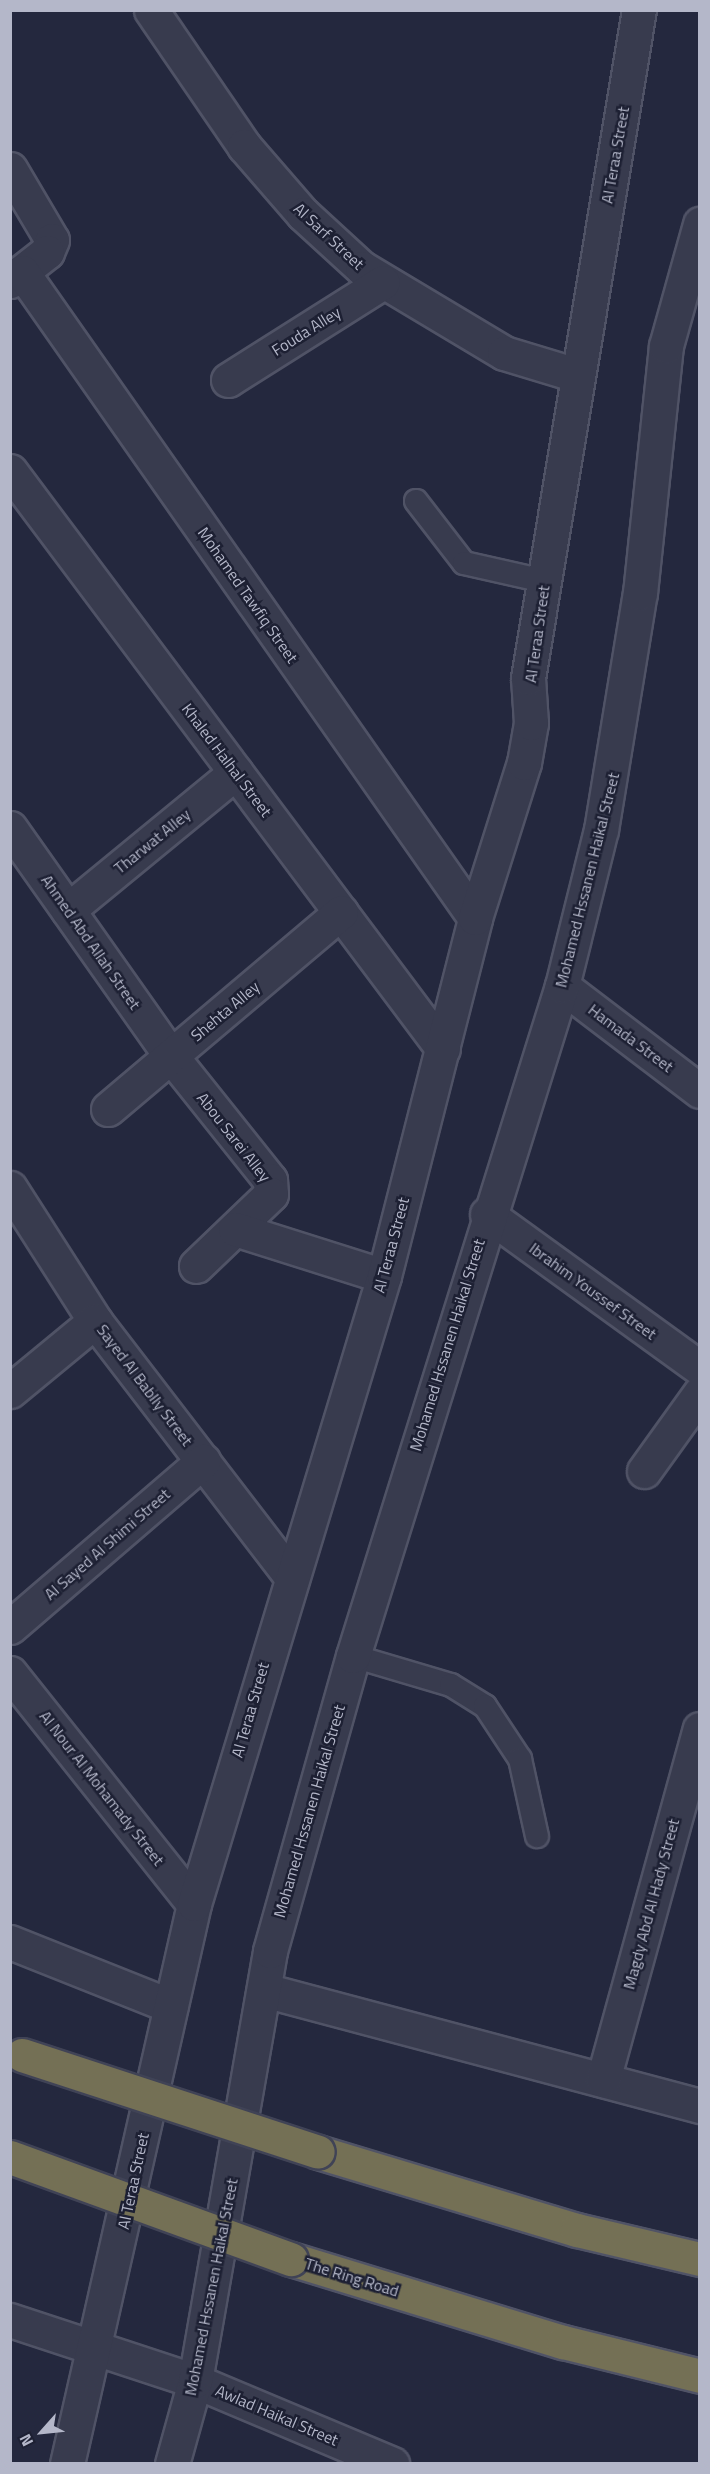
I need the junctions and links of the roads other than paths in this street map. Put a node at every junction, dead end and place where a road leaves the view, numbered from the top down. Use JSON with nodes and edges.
{"nodes":[{"id":1,"x":151,"y":10,"type":"edge"},
{"id":2,"x":630,"y":16,"type":"edge"},
{"id":3,"x":10,"y":169,"type":"edge"},
{"id":4,"x":699,"y":224,"type":"edge"},
{"id":5,"x":16,"y":277,"type":"edge"},
{"id":6,"x":383,"y":282,"type":"junction"},
{"id":7,"x":577,"y":375,"type":"junction"},
{"id":8,"x":228,"y":380,"type":"dead end"},
{"id":9,"x":10,"y":471,"type":"edge"},
{"id":10,"x":416,"y":501,"type":"dead end"},
{"id":11,"x":544,"y":581,"type":"junction"},
{"id":12,"x":236,"y":771,"type":"junction"},
{"id":13,"x":10,"y":828,"type":"edge"},
{"id":14,"x":68,"y":910,"type":"junction"},
{"id":15,"x":340,"y":912,"type":"junction"},
{"id":16,"x":474,"y":918,"type":"junction"},
{"id":17,"x":562,"y":986,"type":"junction"},
{"id":18,"x":443,"y":1049,"type":"junction"},
{"id":19,"x":171,"y":1056,"type":"junction"},
{"id":20,"x":699,"y":1090,"type":"edge"},
{"id":21,"x":108,"y":1109,"type":"dead end"},
{"id":22,"x":10,"y":1188,"type":"edge"},
{"id":23,"x":487,"y":1214,"type":"junction"},
{"id":24,"x":235,"y":1229,"type":"junction"},
{"id":25,"x":196,"y":1266,"type":"dead end"},
{"id":26,"x":384,"y":1276,"type":"junction"},
{"id":27,"x":95,"y":1321,"type":"junction"},
{"id":28,"x":699,"y":1368,"type":"edge"},
{"id":29,"x":10,"y":1391,"type":"edge"},
{"id":30,"x":699,"y":1393,"type":"edge"},
{"id":31,"x":203,"y":1461,"type":"junction"},
{"id":32,"x":644,"y":1471,"type":"dead end"},
{"id":33,"x":290,"y":1575,"type":"junction"},
{"id":34,"x":10,"y":1627,"type":"edge"},
{"id":35,"x":353,"y":1656,"type":"junction"},
{"id":36,"x":10,"y":1673,"type":"edge"},
{"id":37,"x":699,"y":1729,"type":"edge"},
{"id":38,"x":537,"y":1836,"type":"dead end"},
{"id":39,"x":194,"y":1904,"type":"junction"},
{"id":40,"x":10,"y":1942,"type":"edge"},
{"id":41,"x":264,"y":1990,"type":"junction"},
{"id":42,"x":171,"y":2006,"type":"junction"},
{"id":43,"x":16,"y":2052,"type":"edge"},
{"id":44,"x":603,"y":2080,"type":"junction"},
{"id":45,"x":699,"y":2106,"type":"edge"},
{"id":46,"x":10,"y":2157,"type":"edge"},
{"id":47,"x":699,"y":2259,"type":"edge"},
{"id":48,"x":10,"y":2320,"type":"edge"},
{"id":49,"x":96,"y":2352,"type":"junction"},
{"id":50,"x":699,"y":2376,"type":"edge"},
{"id":51,"x":195,"y":2381,"type":"junction"},
{"id":52,"x":67,"y":2463,"type":"edge"},
{"id":53,"x":172,"y":2463,"type":"edge"},
{"id":54,"x":392,"y":2463,"type":"edge"}],
"edges":[{"from":1,"to":6,"type":"street","name":"Al Sarf Street"},
{"from":2,"to":7,"type":"street","name":"Al Teraa Street"},
{"from":3,"to":5,"type":"street"},
{"from":4,"to":17,"type":"street","name":"Mohamed Hssanen Haikal Street"},
{"from":5,"to":16,"type":"street","name":"Mohamed Tawfiq Street"},
{"from":6,"to":7,"type":"street","name":"Al Sarf Street"},
{"from":6,"to":8,"type":"street","name":"Fouda Alley"},
{"from":7,"to":11,"type":"street","name":"Al Teraa Street"},
{"from":9,"to":12,"type":"street","name":"Khaled Halhal Street"},
{"from":10,"to":11,"type":"lane"},
{"from":11,"to":16,"type":"street","name":"Al Teraa Street"},
{"from":12,"to":14,"type":"street","name":"Tharwat Alley"},
{"from":12,"to":15,"type":"street","name":"Khaled Halhal Street"},
{"from":13,"to":14,"type":"street","name":"Ahmed Abd Allah Street"},
{"from":14,"to":19,"type":"street","name":"Ahmed Abd Allah Street"},
{"from":15,"to":18,"type":"street","name":"Khaled Halhal Street"},
{"from":15,"to":19,"type":"street","name":"Shehta Alley"},
{"from":16,"to":18,"type":"street","name":"Al Teraa Street"},
{"from":17,"to":20,"type":"street","name":"Hamada Street"},
{"from":17,"to":23,"type":"street","name":"Mohamed Hssanen Haikal Street"},
{"from":18,"to":26,"type":"street","name":"Al Teraa Street"},
{"from":19,"to":21,"type":"street","name":"Shehta Alley"},
{"from":19,"to":24,"type":"street","name":"Abou Sarei Alley"},
{"from":22,"to":27,"type":"street","name":"Sayed Al Bablly Street"},
{"from":23,"to":28,"type":"street","name":"Ibrahim Youssef Street"},
{"from":23,"to":35,"type":"street","name":"Mohamed Hssanen Haikal Street"},
{"from":24,"to":25,"type":"street","name":"Abou Sarei Alley"},
{"from":24,"to":26,"type":"street"},
{"from":26,"to":33,"type":"street","name":"Al Teraa Street"},
{"from":27,"to":29,"type":"street"},
{"from":27,"to":31,"type":"street","name":"Sayed Al Bablly Street"},
{"from":30,"to":32,"type":"street"},
{"from":31,"to":33,"type":"street","name":"Sayed Al Bablly Street"},
{"from":31,"to":34,"type":"street","name":"Al Sayed Al Shimi Street"},
{"from":33,"to":39,"type":"street","name":"Al Teraa Street"},
{"from":35,"to":38,"type":"lane"},
{"from":35,"to":41,"type":"street","name":"Mohamed Hssanen Haikal Street"},
{"from":36,"to":39,"type":"street","name":"Al Nour Al Mohamady Street"},
{"from":37,"to":44,"type":"street","name":"Magdy Abd Al Hady Street"},
{"from":39,"to":42,"type":"street","name":"Al Teraa Street"},
{"from":40,"to":42,"type":"street"},
{"from":41,"to":44,"type":"street"},
{"from":41,"to":51,"type":"street","name":"Mohamed Hssanen Haikal Street"},
{"from":42,"to":49,"type":"street","name":"Al Teraa Street"},
{"from":43,"to":47,"type":"highway","bridge":true},
{"from":44,"to":45,"type":"street"},
{"from":46,"to":50,"type":"highway","name":"The Ring Road","bridge":true},
{"from":48,"to":49,"type":"street","name":"Awlad Haikal Street"},
{"from":49,"to":51,"type":"street","name":"Awlad Haikal Street"},
{"from":49,"to":52,"type":"street","name":"Al Teraa Street"},
{"from":51,"to":53,"type":"street","name":"Mohamed Hssanen Haikal Street"},
{"from":51,"to":54,"type":"street","name":"Awlad Haikal Street"}]}
